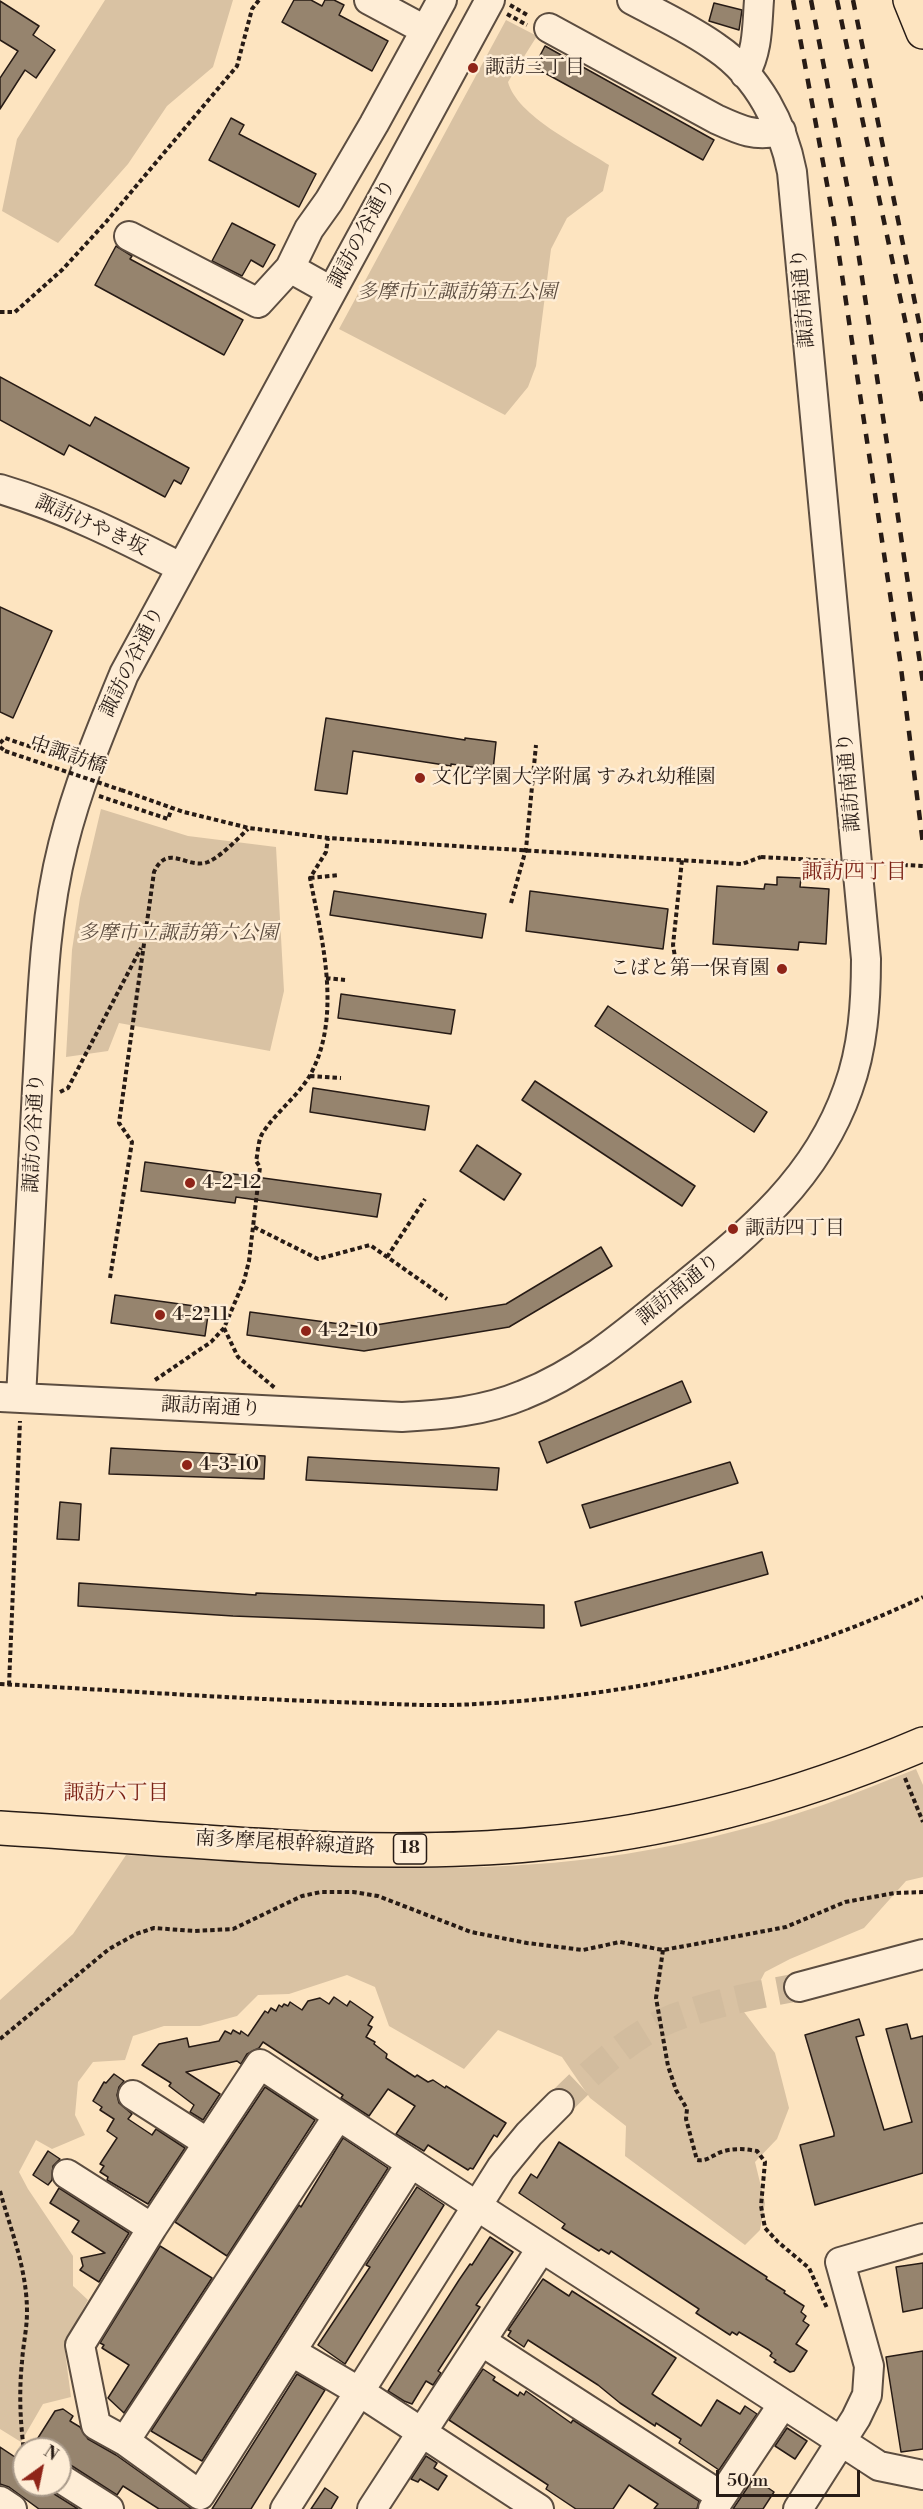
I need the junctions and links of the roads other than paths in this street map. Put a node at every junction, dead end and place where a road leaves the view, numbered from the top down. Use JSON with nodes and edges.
{"nodes":[{"id":1,"x":369,"y":0,"type":"edge"},
{"id":2,"x":442,"y":0,"type":"edge"},
{"id":3,"x":490,"y":0,"type":"edge"},
{"id":4,"x":632,"y":0,"type":"edge"},
{"id":5,"x":759,"y":0,"type":"edge"},
{"id":6,"x":910,"y":0,"type":"edge"},
{"id":7,"x":541,"y":22,"type":"road end"},
{"id":8,"x":425,"y":30,"type":"junction"},
{"id":9,"x":923,"y":32,"type":"edge"},
{"id":10,"x":745,"y":74,"type":"junction"},
{"id":11,"x":781,"y":131,"type":"junction"},
{"id":12,"x":129,"y":236,"type":"dead end"},
{"id":13,"x":291,"y":268,"type":"junction"},
{"id":14,"x":332,"y":291,"type":"junction"},
{"id":15,"x":0,"y":489,"type":"edge"},
{"id":16,"x":180,"y":567,"type":"junction"},
{"id":17,"x":10,"y":1398,"type":"edge"},
{"id":18,"x":923,"y":1726,"type":"edge"},
{"id":19,"x":923,"y":1744,"type":"edge"},
{"id":20,"x":815,"y":1787,"type":"junction"},
{"id":21,"x":0,"y":1828,"type":"edge"},
{"id":22,"x":923,"y":1954,"type":"edge"},
{"id":23,"x":799,"y":1988,"type":"tunnel mouth"},
{"id":24,"x":146,"y":2097,"type":"dead end"},
{"id":25,"x":559,"y":2104,"type":"tunnel mouth"},
{"id":26,"x":338,"y":2116,"type":"junction"},
{"id":27,"x":208,"y":2143,"type":"junction"},
{"id":28,"x":411,"y":2163,"type":"junction"},
{"id":29,"x":80,"y":2174,"type":"dead end"},
{"id":30,"x":476,"y":2206,"type":"junction"},
{"id":31,"x":152,"y":2228,"type":"junction"},
{"id":32,"x":923,"y":2238,"type":"edge"},
{"id":33,"x":541,"y":2249,"type":"junction"},
{"id":34,"x":481,"y":2341,"type":"junction"},
{"id":35,"x":292,"y":2352,"type":"junction"},
{"id":36,"x":360,"y":2392,"type":"junction"},
{"id":37,"x":783,"y":2404,"type":"junction"},
{"id":38,"x":421,"y":2433,"type":"junction"},
{"id":39,"x":125,"y":2441,"type":"junction"},
{"id":40,"x":841,"y":2442,"type":"junction"},
{"id":41,"x":923,"y":2475,"type":"edge"},
{"id":42,"x":72,"y":2486,"type":"edge"},
{"id":43,"x":0,"y":2501,"type":"edge"},
{"id":44,"x":717,"y":2503,"type":"edge"},
{"id":45,"x":12,"y":2509,"type":"edge"},
{"id":46,"x":109,"y":2509,"type":"edge"},
{"id":47,"x":285,"y":2509,"type":"edge"},
{"id":48,"x":372,"y":2509,"type":"edge"},
{"id":49,"x":539,"y":2509,"type":"edge"},
{"id":50,"x":798,"y":2509,"type":"edge"}],
"edges":[{"from":1,"to":8,"type":"street"},
{"from":2,"to":8,"type":"street"},
{"from":3,"to":14,"type":"street","name":"諏訪の谷通り"},
{"from":4,"to":10,"type":"street","name":"諏訪南通り"},
{"from":5,"to":10,"type":"street"},
{"from":6,"to":9,"type":"main road"},
{"from":7,"to":11,"type":"street"},
{"from":8,"to":13,"type":"street"},
{"from":10,"to":11,"type":"street","name":"諏訪南通り"},
{"from":11,"to":17,"type":"street","name":"諏訪南通り"},
{"from":12,"to":13,"type":"street"},
{"from":13,"to":14,"type":"street"},
{"from":14,"to":16,"type":"street","name":"諏訪の谷通り"},
{"from":15,"to":16,"type":"street","name":"諏訪けやき坂"},
{"from":16,"to":17,"type":"street","name":"諏訪の谷通り"},
{"from":18,"to":20,"type":"main road","name":"南多摩尾根幹線道路","number":"18"},
{"from":19,"to":20,"type":"main road","name":"南多摩尾根幹線道路","number":"18"},
{"from":20,"to":21,"type":"main road","name":"南多摩尾根幹線道路","number":"18"},
{"from":22,"to":23,"type":"street"},
{"from":24,"to":27,"type":"street"},
{"from":25,"to":30,"type":"street"},
{"from":26,"to":27,"type":"street"},
{"from":26,"to":28,"type":"street"},
{"from":26,"to":39,"type":"street"},
{"from":27,"to":31,"type":"street"},
{"from":28,"to":30,"type":"street"},
{"from":28,"to":35,"type":"street"},
{"from":29,"to":31,"type":"street"},
{"from":30,"to":33,"type":"street"},
{"from":30,"to":36,"type":"street"},
{"from":31,"to":39,"type":"street"},
{"from":32,"to":40,"type":"street"},
{"from":33,"to":34,"type":"street"},
{"from":33,"to":37,"type":"street"},
{"from":34,"to":38,"type":"street"},
{"from":34,"to":44,"type":"street"},
{"from":35,"to":36,"type":"street"},
{"from":35,"to":39,"type":"street"},
{"from":36,"to":38,"type":"street"},
{"from":36,"to":47,"type":"street"},
{"from":37,"to":40,"type":"street"},
{"from":37,"to":44,"type":"street"},
{"from":38,"to":48,"type":"street"},
{"from":38,"to":49,"type":"street"},
{"from":40,"to":41,"type":"street"},
{"from":40,"to":50,"type":"street"},
{"from":42,"to":46,"type":"street"},
{"from":43,"to":45,"type":"street"}]}
